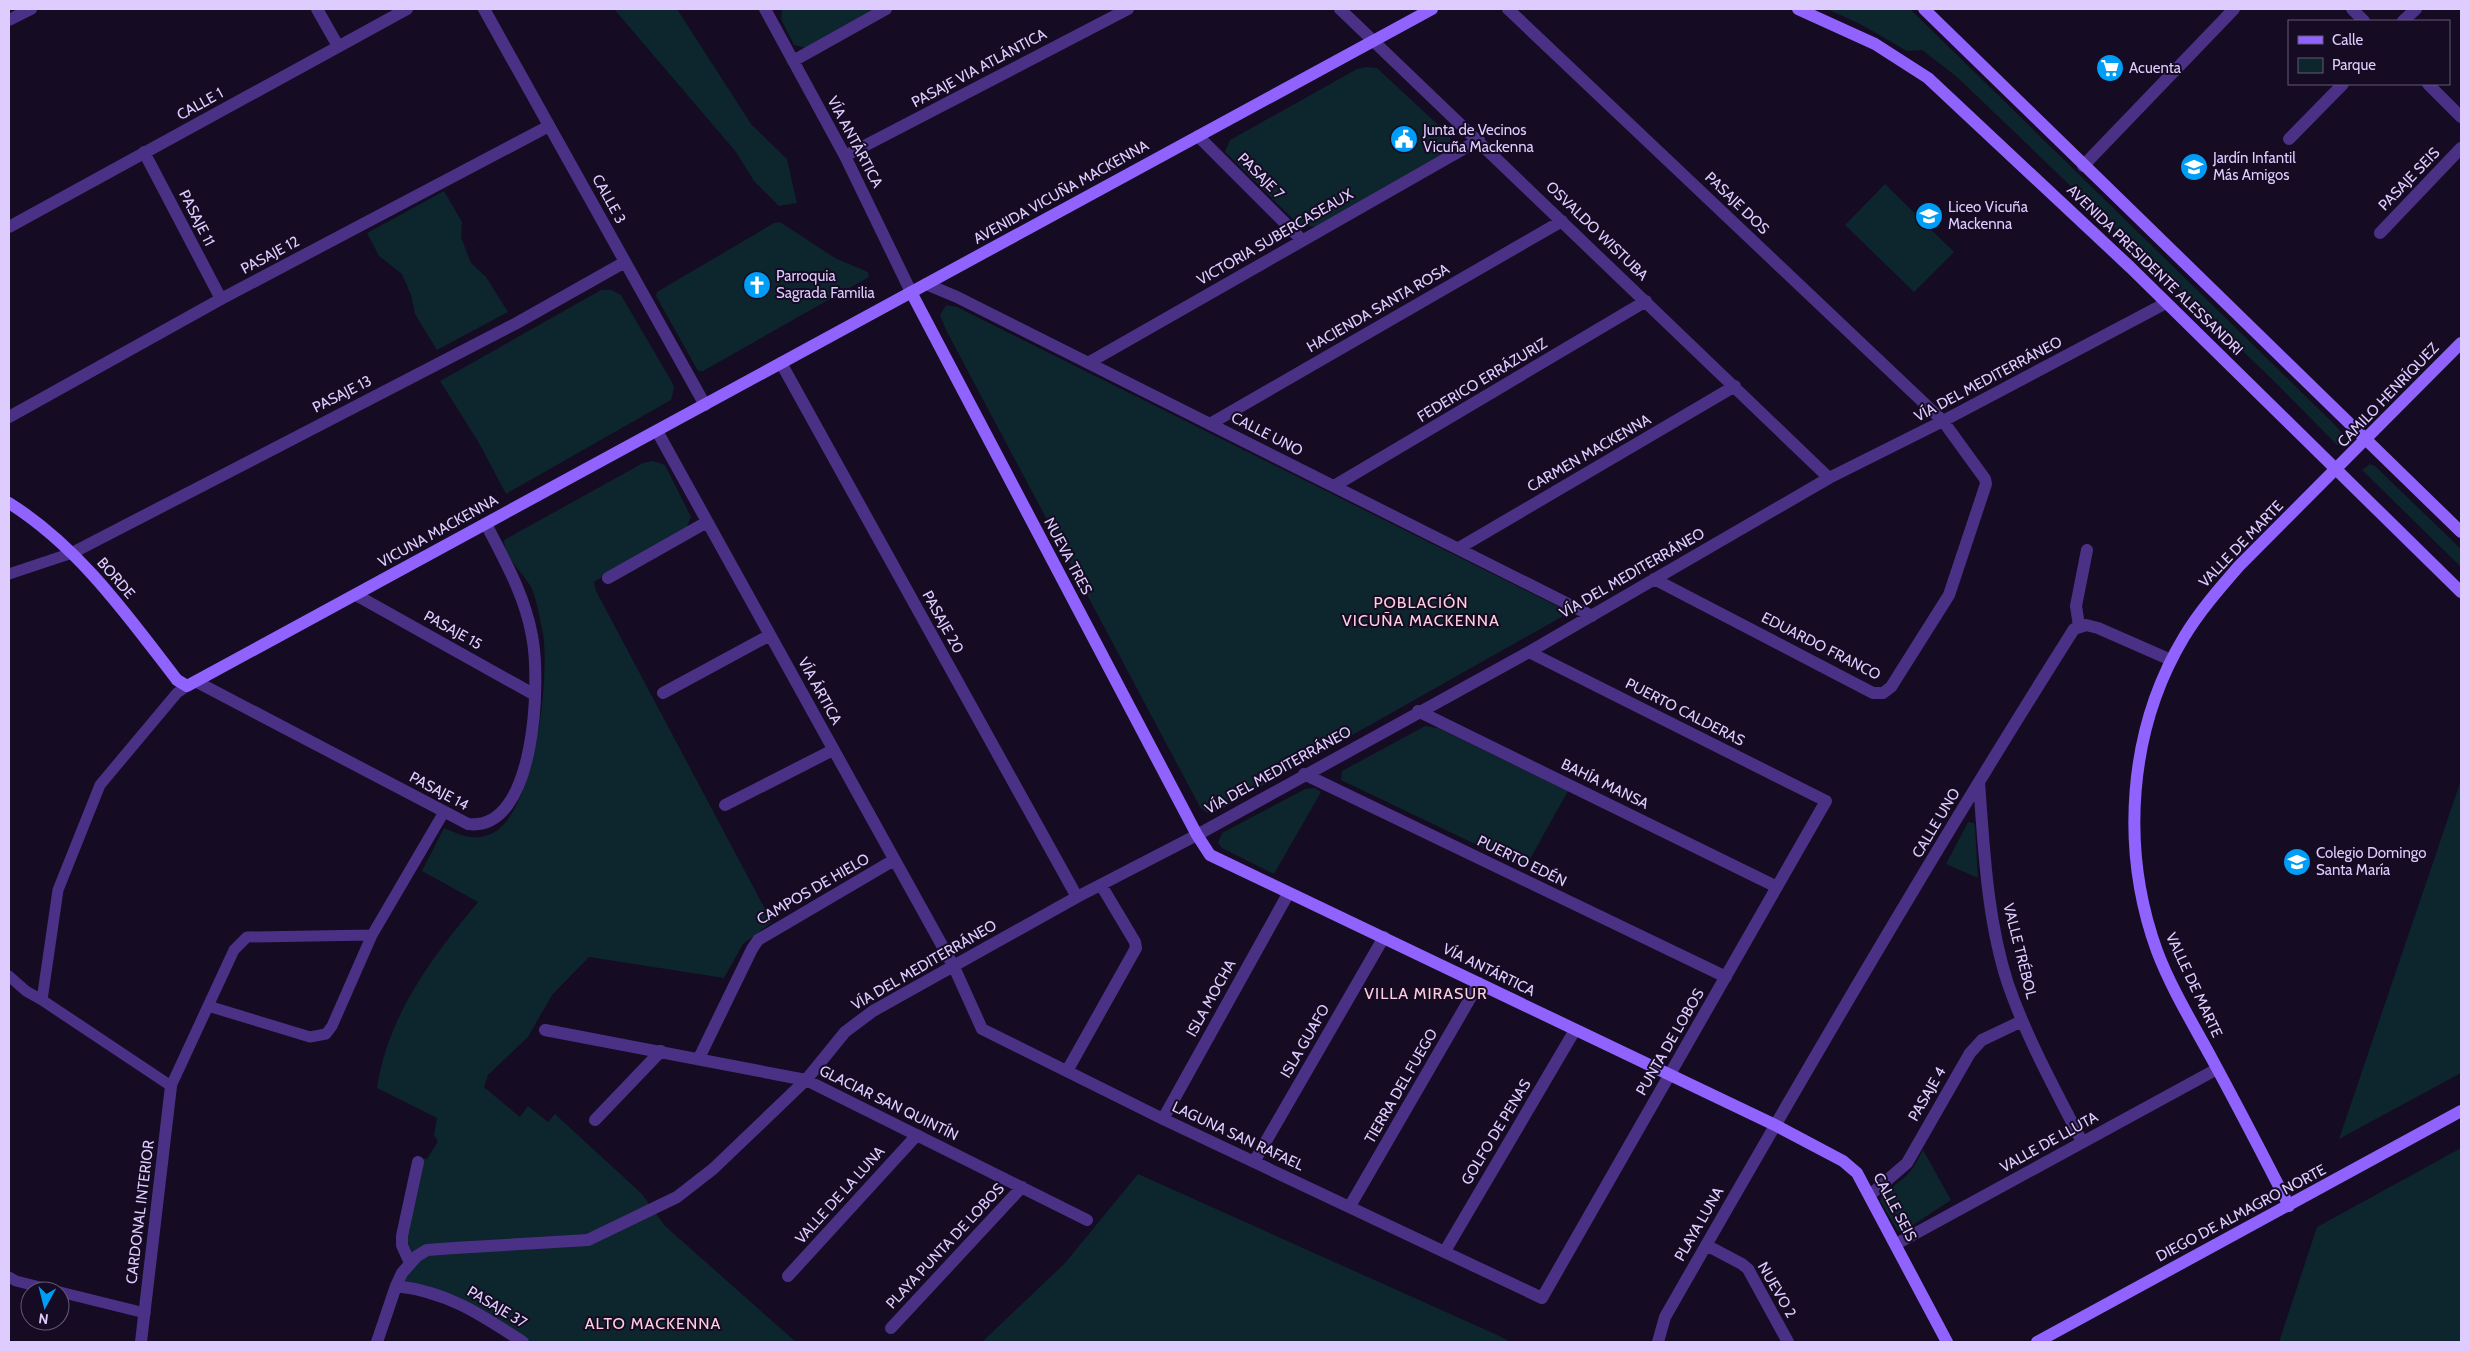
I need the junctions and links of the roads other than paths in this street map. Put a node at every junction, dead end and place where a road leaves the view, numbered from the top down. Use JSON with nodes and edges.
{"nodes":[{"id":1,"x":31,"y":9,"type":"edge"},
{"id":2,"x":317,"y":9,"type":"edge"},
{"id":3,"x":407,"y":9,"type":"edge"},
{"id":4,"x":484,"y":9,"type":"edge"},
{"id":5,"x":765,"y":9,"type":"edge"},
{"id":6,"x":886,"y":9,"type":"edge"},
{"id":7,"x":1128,"y":9,"type":"edge"},
{"id":8,"x":1340,"y":9,"type":"edge"},
{"id":9,"x":1432,"y":9,"type":"edge"},
{"id":10,"x":1508,"y":9,"type":"edge"},
{"id":11,"x":1798,"y":9,"type":"edge"},
{"id":12,"x":1924,"y":9,"type":"edge"},
{"id":13,"x":2234,"y":9,"type":"edge"},
{"id":14,"x":2352,"y":9,"type":"edge"},
{"id":15,"x":2416,"y":9,"type":"edge"},
{"id":16,"x":9,"y":20,"type":"edge"},
{"id":17,"x":2363,"y":20,"type":"edge"},
{"id":18,"x":2405,"y":20,"type":"edge"},
{"id":19,"x":1374,"y":40,"type":"junction"},
{"id":20,"x":338,"y":46,"type":"junction"},
{"id":21,"x":793,"y":61,"type":"junction"},
{"id":22,"x":2342,"y":85,"type":"edge"},
{"id":23,"x":2429,"y":85,"type":"edge"},
{"id":24,"x":2461,"y":117,"type":"edge"},
{"id":25,"x":549,"y":126,"type":"junction"},
{"id":26,"x":1198,"y":136,"type":"junction"},
{"id":27,"x":2289,"y":139,"type":"dead end"},
{"id":28,"x":1479,"y":140,"type":"junction"},
{"id":29,"x":2461,"y":148,"type":"edge"},
{"id":30,"x":144,"y":152,"type":"junction"},
{"id":31,"x":845,"y":156,"type":"junction"},
{"id":32,"x":2083,"y":166,"type":"junction"},
{"id":33,"x":1562,"y":221,"type":"junction"},
{"id":34,"x":9,"y":227,"type":"edge"},
{"id":35,"x":2380,"y":233,"type":"dead end"},
{"id":36,"x":1301,"y":239,"type":"junction"},
{"id":37,"x":625,"y":262,"type":"junction"},
{"id":38,"x":926,"y":284,"type":"junction"},
{"id":39,"x":911,"y":292,"type":"junction"},
{"id":40,"x":221,"y":299,"type":"junction"},
{"id":41,"x":1646,"y":301,"type":"junction"},
{"id":42,"x":2166,"y":303,"type":"junction"},
{"id":43,"x":2461,"y":343,"type":"edge"},
{"id":44,"x":781,"y":363,"type":"junction"},
{"id":45,"x":1088,"y":363,"type":"junction"},
{"id":46,"x":1735,"y":386,"type":"junction"},
{"id":47,"x":705,"y":405,"type":"junction"},
{"id":48,"x":9,"y":417,"type":"edge"},
{"id":49,"x":1943,"y":421,"type":"junction"},
{"id":50,"x":1210,"y":424,"type":"junction"},
{"id":51,"x":657,"y":431,"type":"junction"},
{"id":52,"x":2368,"y":439,"type":"junction"},
{"id":53,"x":2337,"y":470,"type":"junction"},
{"id":54,"x":1829,"y":478,"type":"junction"},
{"id":55,"x":1334,"y":486,"type":"junction"},
{"id":56,"x":9,"y":503,"type":"edge"},
{"id":57,"x":707,"y":522,"type":"junction"},
{"id":58,"x":486,"y":524,"type":"junction"},
{"id":59,"x":2461,"y":532,"type":"edge"},
{"id":60,"x":1459,"y":548,"type":"junction"},
{"id":61,"x":2087,"y":550,"type":"dead end"},
{"id":62,"x":72,"y":553,"type":"junction"},
{"id":63,"x":9,"y":574,"type":"edge"},
{"id":64,"x":608,"y":578,"type":"dead end"},
{"id":65,"x":1654,"y":579,"type":"junction"},
{"id":66,"x":2461,"y":592,"type":"edge"},
{"id":67,"x":356,"y":595,"type":"junction"},
{"id":68,"x":1592,"y":616,"type":"junction"},
{"id":69,"x":2079,"y":626,"type":"junction"},
{"id":70,"x":770,"y":635,"type":"junction"},
{"id":71,"x":1529,"y":652,"type":"junction"},
{"id":72,"x":2171,"y":660,"type":"junction"},
{"id":73,"x":192,"y":684,"type":"junction"},
{"id":74,"x":662,"y":693,"type":"dead end"},
{"id":75,"x":535,"y":695,"type":"junction"},
{"id":76,"x":1418,"y":711,"type":"junction"},
{"id":77,"x":833,"y":750,"type":"junction"},
{"id":78,"x":1304,"y":774,"type":"junction"},
{"id":79,"x":1979,"y":782,"type":"junction"},
{"id":80,"x":1826,"y":801,"type":"joint"},
{"id":81,"x":725,"y":805,"type":"dead end"},
{"id":82,"x":444,"y":812,"type":"junction"},
{"id":83,"x":1197,"y":834,"type":"junction"},
{"id":84,"x":894,"y":860,"type":"junction"},
{"id":85,"x":1101,"y":885,"type":"junction"},
{"id":86,"x":1777,"y":887,"type":"junction"},
{"id":87,"x":1288,"y":894,"type":"junction"},
{"id":88,"x":1077,"y":897,"type":"junction"},
{"id":89,"x":372,"y":935,"type":"junction"},
{"id":90,"x":1384,"y":937,"type":"junction"},
{"id":91,"x":954,"y":967,"type":"junction"},
{"id":92,"x":9,"y":976,"type":"edge"},
{"id":93,"x":1726,"y":977,"type":"junction"},
{"id":94,"x":1480,"y":983,"type":"junction"},
{"id":95,"x":42,"y":1000,"type":"junction"},
{"id":96,"x":208,"y":1006,"type":"junction"},
{"id":97,"x":2022,"y":1021,"type":"junction"},
{"id":98,"x":545,"y":1030,"type":"dead end"},
{"id":99,"x":1576,"y":1030,"type":"junction"},
{"id":100,"x":661,"y":1051,"type":"junction"},
{"id":101,"x":699,"y":1058,"type":"junction"},
{"id":102,"x":2217,"y":1068,"type":"junction"},
{"id":103,"x":1067,"y":1070,"type":"junction"},
{"id":104,"x":1669,"y":1076,"type":"junction"},
{"id":105,"x":806,"y":1080,"type":"junction"},
{"id":106,"x":171,"y":1086,"type":"junction"},
{"id":107,"x":2461,"y":1111,"type":"edge"},
{"id":108,"x":1163,"y":1119,"type":"junction"},
{"id":109,"x":595,"y":1120,"type":"dead end"},
{"id":110,"x":1775,"y":1125,"type":"junction"},
{"id":111,"x":917,"y":1134,"type":"junction"},
{"id":112,"x":2082,"y":1142,"type":"junction"},
{"id":113,"x":418,"y":1162,"type":"dead end"},
{"id":114,"x":1254,"y":1162,"type":"junction"},
{"id":115,"x":1022,"y":1187,"type":"junction"},
{"id":116,"x":1870,"y":1195,"type":"junction"},
{"id":117,"x":1350,"y":1206,"type":"junction"},
{"id":118,"x":2289,"y":1206,"type":"junction"},
{"id":119,"x":1087,"y":1220,"type":"dead end"},
{"id":120,"x":1896,"y":1244,"type":"junction"},
{"id":121,"x":1706,"y":1246,"type":"junction"},
{"id":122,"x":1445,"y":1251,"type":"junction"},
{"id":123,"x":410,"y":1263,"type":"junction"},
{"id":124,"x":9,"y":1276,"type":"edge"},
{"id":125,"x":788,"y":1276,"type":"dead end"},
{"id":126,"x":20,"y":1282,"type":"edge"},
{"id":127,"x":396,"y":1286,"type":"junction"},
{"id":128,"x":70,"y":1294,"type":"edge"},
{"id":129,"x":1542,"y":1298,"type":"joint"},
{"id":130,"x":145,"y":1313,"type":"junction"},
{"id":131,"x":891,"y":1328,"type":"dead end"},
{"id":132,"x":141,"y":1342,"type":"edge"},
{"id":133,"x":377,"y":1342,"type":"edge"},
{"id":134,"x":523,"y":1342,"type":"edge"},
{"id":135,"x":1658,"y":1342,"type":"edge"},
{"id":136,"x":1788,"y":1342,"type":"edge"},
{"id":137,"x":1947,"y":1342,"type":"edge"},
{"id":138,"x":2037,"y":1342,"type":"edge"}],
"edges":[{"from":1,"to":16,"type":"street"},
{"from":2,"to":20,"type":"street"},
{"from":3,"to":20,"type":"street","name":"CALLE 1"},
{"from":4,"to":25,"type":"street","name":"CALLE 3"},
{"from":5,"to":21,"type":"street","name":"VÍA ANTÁRTICA"},
{"from":6,"to":21,"type":"street"},
{"from":7,"to":31,"type":"street","name":"PASAJE VIA ATLÁNTICA"},
{"from":8,"to":19,"type":"street","name":"OSVALDO WISTUBA"},
{"from":9,"to":19,"type":"street","name":"AVENIDA VICUÑA MACKENNA"},
{"from":10,"to":49,"type":"street","name":"PASAJE DOS"},
{"from":11,"to":42,"type":"street","name":"AVENIDA PRESIDENTE ALESSANDRI"},
{"from":12,"to":32,"type":"street","name":"AVENIDA PRESIDENTE ALESSANDRI"},
{"from":13,"to":32,"type":"street"},
{"from":14,"to":17,"type":"street"},
{"from":15,"to":18,"type":"street"},
{"from":19,"to":26,"type":"street","name":"AVENIDA VICUÑA MACKENNA"},
{"from":19,"to":28,"type":"street","name":"OSVALDO WISTUBA"},
{"from":20,"to":30,"type":"street","name":"CALLE 1"},
{"from":21,"to":31,"type":"street","name":"VÍA ANTÁRTICA"},
{"from":22,"to":27,"type":"street"},
{"from":23,"to":24,"type":"street"},
{"from":25,"to":37,"type":"street","name":"CALLE 3"},
{"from":25,"to":40,"type":"street","name":"PASAJE 12"},
{"from":26,"to":36,"type":"street","name":"PASAJE 7"},
{"from":26,"to":38,"type":"street","name":"AVENIDA VICUÑA MACKENNA"},
{"from":28,"to":33,"type":"street","name":"OSVALDO WISTUBA"},
{"from":28,"to":36,"type":"street","name":"VICTORIA SUBERCASEAUX"},
{"from":29,"to":35,"type":"street","name":"PASAJE SEIS"},
{"from":30,"to":34,"type":"street","name":"CALLE 1"},
{"from":30,"to":40,"type":"street","name":"PASAJE 11"},
{"from":31,"to":39,"type":"street","name":"VÍA ANTÁRTICA"},
{"from":32,"to":52,"type":"street","name":"AVENIDA PRESIDENTE ALESSANDRI"},
{"from":33,"to":41,"type":"street","name":"OSVALDO WISTUBA"},
{"from":33,"to":50,"type":"street","name":"HACIENDA SANTA ROSA"},
{"from":36,"to":45,"type":"street","name":"VICTORIA SUBERCASEAUX"},
{"from":37,"to":47,"type":"street","name":"CALLE 3"},
{"from":37,"to":62,"type":"street","name":"PASAJE 13"},
{"from":38,"to":39,"type":"street","name":"AVENIDA VICUÑA MACKENNA"},
{"from":38,"to":45,"type":"street","name":"CALLE UNO"},
{"from":39,"to":44,"type":"street","name":"AVENIDA VICUÑA MACKENNA"},
{"from":39,"to":83,"type":"street","name":"NUEVA TRES"},
{"from":40,"to":48,"type":"street","name":"PASAJE 12"},
{"from":41,"to":46,"type":"street","name":"OSVALDO WISTUBA"},
{"from":41,"to":55,"type":"street","name":"FEDERICO ERRÁZURIZ"},
{"from":42,"to":49,"type":"street","name":"VÍA DEL MEDITERRÁNEO"},
{"from":42,"to":53,"type":"street","name":"AVENIDA PRESIDENTE ALESSANDRI"},
{"from":43,"to":52,"type":"street","name":"CAMILO HENRÍQUEZ"},
{"from":44,"to":47,"type":"street","name":"AVENIDA VICUÑA MACKENNA"},
{"from":44,"to":88,"type":"street","name":"PASAJE 20"},
{"from":45,"to":50,"type":"street","name":"CALLE UNO"},
{"from":46,"to":54,"type":"street","name":"OSVALDO WISTUBA"},
{"from":46,"to":60,"type":"street","name":"CARMEN MACKENNA"},
{"from":47,"to":51,"type":"street","name":"VICUNA MACKENNA"},
{"from":49,"to":54,"type":"street","name":"VÍA DEL MEDITERRÁNEO"},
{"from":49,"to":65,"type":"street","name":"EDUARDO FRANCO"},
{"from":50,"to":55,"type":"street","name":"CALLE UNO"},
{"from":51,"to":57,"type":"street","name":"VÍA ÁRTICA"},
{"from":51,"to":58,"type":"street","name":"VICUNA MACKENNA"},
{"from":52,"to":53,"type":"street","name":"CAMILO HENRÍQUEZ"},
{"from":52,"to":59,"type":"street","name":"AVENIDA PRESIDENTE ALESSANDRI"},
{"from":53,"to":66,"type":"street","name":"AVENIDA PRESIDENTE ALESSANDRI"},
{"from":53,"to":72,"type":"street","name":"VALLE DE MARTE"},
{"from":54,"to":65,"type":"street","name":"VÍA DEL MEDITERRÁNEO"},
{"from":55,"to":60,"type":"street","name":"CALLE UNO"},
{"from":56,"to":62,"type":"street","name":"BORDE"},
{"from":57,"to":64,"type":"street"},
{"from":57,"to":70,"type":"street","name":"VÍA ÁRTICA"},
{"from":58,"to":67,"type":"street","name":"VICUNA MACKENNA"},
{"from":58,"to":75,"type":"street","name":"PASAJE 14"},
{"from":60,"to":68,"type":"street","name":"CALLE UNO"},
{"from":61,"to":69,"type":"street"},
{"from":62,"to":63,"type":"lane"},
{"from":62,"to":73,"type":"street","name":"BORDE"},
{"from":65,"to":68,"type":"street","name":"VÍA DEL MEDITERRÁNEO"},
{"from":67,"to":73,"type":"street","name":"VICUNA MACKENNA"},
{"from":67,"to":75,"type":"street","name":"PASAJE 15"},
{"from":68,"to":71,"type":"street","name":"VÍA DEL MEDITERRÁNEO"},
{"from":69,"to":72,"type":"street"},
{"from":69,"to":79,"type":"street","name":"CALLE UNO"},
{"from":70,"to":74,"type":"street"},
{"from":70,"to":77,"type":"street","name":"VÍA ÁRTICA"},
{"from":71,"to":76,"type":"street","name":"VÍA DEL MEDITERRÁNEO"},
{"from":71,"to":80,"type":"street","name":"PUERTO CALDERAS"},
{"from":72,"to":102,"type":"street","name":"VALLE DE MARTE"},
{"from":73,"to":82,"type":"street","name":"PASAJE 14"},
{"from":73,"to":95,"type":"lane"},
{"from":75,"to":82,"type":"street","name":"PASAJE 14"},
{"from":76,"to":78,"type":"street","name":"VÍA DEL MEDITERRÁNEO"},
{"from":76,"to":86,"type":"street","name":"BAHÍA MANSA"},
{"from":77,"to":81,"type":"street"},
{"from":77,"to":84,"type":"street","name":"VÍA ÁRTICA"},
{"from":78,"to":83,"type":"street","name":"VÍA DEL MEDITERRÁNEO"},
{"from":78,"to":93,"type":"street","name":"PUERTO EDÉN"},
{"from":79,"to":97,"type":"street","name":"VALLE TRÉBOL"},
{"from":79,"to":110,"type":"street","name":"CALLE UNO"},
{"from":80,"to":86,"type":"street","name":"PUNTA DE LOBOS"},
{"from":82,"to":89,"type":"lane"},
{"from":83,"to":85,"type":"street","name":"VÍA DEL MEDITERRÁNEO"},
{"from":83,"to":87,"type":"street","name":"VÍA ANTÁRTICA"},
{"from":84,"to":91,"type":"street","name":"VÍA ÁRTICA"},
{"from":84,"to":101,"type":"street","name":"CAMPOS DE HIELO"},
{"from":85,"to":88,"type":"street","name":"VÍA DEL MEDITERRÁNEO"},
{"from":85,"to":103,"type":"street"},
{"from":86,"to":93,"type":"street","name":"PUNTA DE LOBOS"},
{"from":87,"to":90,"type":"street","name":"VÍA ANTÁRTICA"},
{"from":87,"to":108,"type":"street","name":"ISLA MOCHA"},
{"from":88,"to":91,"type":"street","name":"VÍA DEL MEDITERRÁNEO"},
{"from":89,"to":96,"type":"lane"},
{"from":89,"to":96,"type":"lane"},
{"from":90,"to":94,"type":"street","name":"VÍA ANTÁRTICA"},
{"from":90,"to":114,"type":"street","name":"ISLA GUAFO"},
{"from":91,"to":103,"type":"street","name":"LAGUNA SAN RAFAEL"},
{"from":91,"to":105,"type":"street","name":"VÍA DEL MEDITERRÁNEO"},
{"from":92,"to":95,"type":"lane"},
{"from":93,"to":104,"type":"street","name":"PUNTA DE LOBOS"},
{"from":94,"to":99,"type":"street","name":"VÍA ANTÁRTICA"},
{"from":94,"to":117,"type":"street","name":"TIERRA DEL FUEGO"},
{"from":95,"to":106,"type":"lane"},
{"from":96,"to":106,"type":"lane"},
{"from":97,"to":112,"type":"street","name":"VALLE TRÉBOL"},
{"from":97,"to":116,"type":"street","name":"PASAJE 4"},
{"from":98,"to":100,"type":"street","name":"GLACIAR SAN QUINTÍN"},
{"from":99,"to":104,"type":"street","name":"VÍA ANTÁRTICA"},
{"from":99,"to":122,"type":"street","name":"GOLFO DE PENAS"},
{"from":100,"to":101,"type":"street","name":"GLACIAR SAN QUINTÍN"},
{"from":100,"to":109,"type":"street"},
{"from":101,"to":105,"type":"street","name":"GLACIAR SAN QUINTÍN"},
{"from":102,"to":112,"type":"street","name":"VALLE DE LLUTA"},
{"from":102,"to":118,"type":"street","name":"VALLE DE MARTE"},
{"from":103,"to":108,"type":"street","name":"LAGUNA SAN RAFAEL"},
{"from":104,"to":110,"type":"street","name":"VÍA ANTÁRTICA"},
{"from":104,"to":129,"type":"street","name":"PUNTA DE LOBOS"},
{"from":105,"to":111,"type":"street","name":"GLACIAR SAN QUINTÍN"},
{"from":105,"to":123,"type":"street","name":"VÍA DEL MEDITERRÁNEO"},
{"from":106,"to":130,"type":"street","name":"CARDONAL INTERIOR"},
{"from":107,"to":118,"type":"street","name":"DIEGO DE ALMAGRO NORTE"},
{"from":108,"to":114,"type":"street","name":"LAGUNA SAN RAFAEL"},
{"from":110,"to":116,"type":"street","name":"CALLE SEIS"},
{"from":110,"to":121,"type":"street","name":"PLAYA LUNA"},
{"from":111,"to":115,"type":"street","name":"GLACIAR SAN QUINTÍN"},
{"from":111,"to":125,"type":"street","name":"VALLE DE LA LUNA"},
{"from":112,"to":120,"type":"street","name":"VALLE DE LLUTA"},
{"from":113,"to":123,"type":"street"},
{"from":114,"to":117,"type":"street","name":"LAGUNA SAN RAFAEL"},
{"from":115,"to":119,"type":"street","name":"GLACIAR SAN QUINTÍN"},
{"from":115,"to":131,"type":"street","name":"PLAYA PUNTA DE LOBOS"},
{"from":116,"to":120,"type":"street","name":"CALLE SEIS"},
{"from":117,"to":122,"type":"street","name":"LAGUNA SAN RAFAEL"},
{"from":118,"to":138,"type":"street","name":"DIEGO DE ALMAGRO NORTE"},
{"from":120,"to":137,"type":"street","name":"CALLE SEIS"},
{"from":121,"to":135,"type":"street","name":"PLAYA LUNA"},
{"from":121,"to":136,"type":"street","name":"NUEVO 2"},
{"from":122,"to":129,"type":"street","name":"LAGUNA SAN RAFAEL"},
{"from":123,"to":127,"type":"street"},
{"from":124,"to":126,"type":"lane"},
{"from":127,"to":133,"type":"street"},
{"from":127,"to":134,"type":"street","name":"PASAJE 37"},
{"from":128,"to":130,"type":"lane"},
{"from":130,"to":132,"type":"street","name":"CARDONAL INTERIOR"}]}
